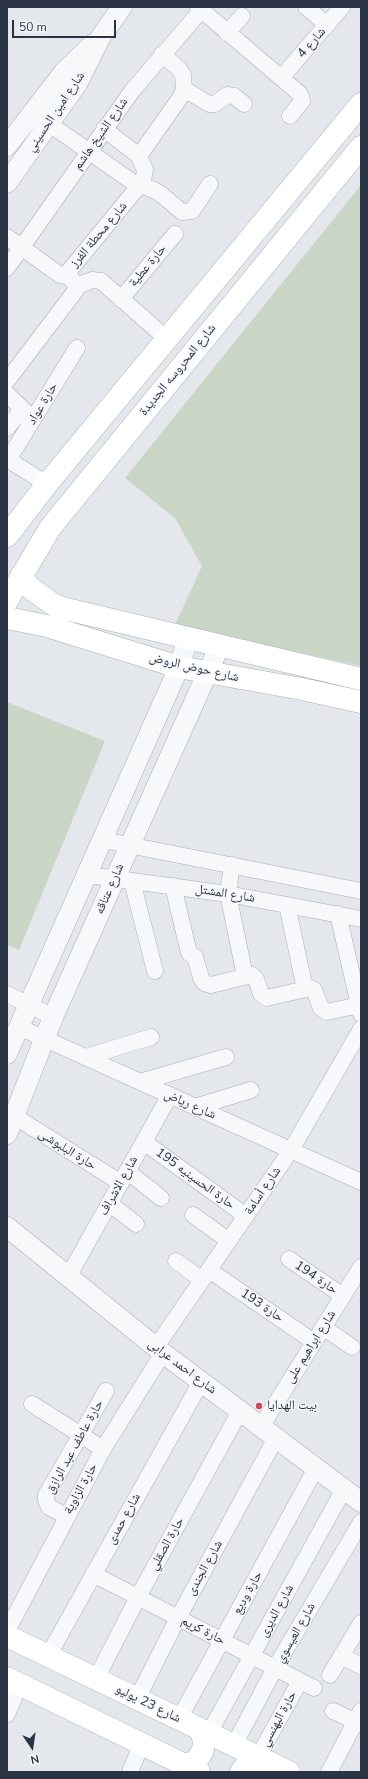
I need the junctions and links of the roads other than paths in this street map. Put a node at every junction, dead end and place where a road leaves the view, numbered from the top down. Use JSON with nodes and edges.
{"nodes":[{"id":1,"x":122,"y":7,"type":"edge"},
{"id":2,"x":306,"y":7,"type":"edge"},
{"id":3,"x":342,"y":7,"type":"edge"},
{"id":4,"x":201,"y":8,"type":"edge"},
{"id":5,"x":242,"y":16,"type":"dead end"},
{"id":6,"x":327,"y":25,"type":"junction"},
{"id":7,"x":227,"y":33,"type":"junction"},
{"id":8,"x":100,"y":38,"type":"junction"},
{"id":9,"x":162,"y":54,"type":"junction"},
{"id":10,"x":281,"y":78,"type":"junction"},
{"id":11,"x":184,"y":89,"type":"junction"},
{"id":12,"x":244,"y":104,"type":"dead end"},
{"id":13,"x":361,"y":104,"type":"edge"},
{"id":14,"x":290,"y":116,"type":"dead end"},
{"id":15,"x":48,"y":123,"type":"junction"},
{"id":16,"x":104,"y":129,"type":"junction"},
{"id":17,"x":7,"y":146,"type":"edge"},
{"id":18,"x":361,"y":147,"type":"edge"},
{"id":19,"x":89,"y":152,"type":"junction"},
{"id":20,"x":139,"y":156,"type":"junction"},
{"id":21,"x":7,"y":183,"type":"edge"},
{"id":22,"x":210,"y":184,"type":"dead end"},
{"id":23,"x":140,"y":185,"type":"junction"},
{"id":24,"x":175,"y":234,"type":"dead end"},
{"id":25,"x":7,"y":237,"type":"edge"},
{"id":26,"x":21,"y":247,"type":"junction"},
{"id":27,"x":7,"y":268,"type":"edge"},
{"id":28,"x":73,"y":281,"type":"junction"},
{"id":29,"x":121,"y":298,"type":"junction"},
{"id":30,"x":167,"y":339,"type":"junction"},
{"id":31,"x":77,"y":348,"type":"dead end"},
{"id":32,"x":7,"y":381,"type":"edge"},
{"id":33,"x":7,"y":394,"type":"edge"},
{"id":34,"x":28,"y":414,"type":"junction"},
{"id":35,"x":7,"y":428,"type":"edge"},
{"id":36,"x":8,"y":460,"type":"edge"},
{"id":37,"x":47,"y":484,"type":"junction"},
{"id":38,"x":33,"y":503,"type":"junction"},
{"id":39,"x":58,"y":518,"type":"junction"},
{"id":40,"x":7,"y":536,"type":"edge"},
{"id":41,"x":21,"y":576,"type":"junction"},
{"id":42,"x":7,"y":601,"type":"edge"},
{"id":43,"x":7,"y":618,"type":"edge"},
{"id":44,"x":188,"y":638,"type":"junction"},
{"id":45,"x":219,"y":646,"type":"junction"},
{"id":46,"x":179,"y":667,"type":"junction"},
{"id":47,"x":206,"y":673,"type":"junction"},
{"id":48,"x":361,"y":679,"type":"edge"},
{"id":49,"x":361,"y":702,"type":"edge"},
{"id":50,"x":103,"y":840,"type":"junction"},
{"id":51,"x":129,"y":845,"type":"junction"},
{"id":52,"x":232,"y":865,"type":"junction"},
{"id":53,"x":88,"y":875,"type":"junction"},
{"id":54,"x":123,"y":880,"type":"junction"},
{"id":55,"x":173,"y":886,"type":"junction"},
{"id":56,"x":361,"y":891,"type":"edge"},
{"id":57,"x":228,"y":894,"type":"junction"},
{"id":58,"x":287,"y":905,"type":"junction"},
{"id":59,"x":338,"y":914,"type":"junction"},
{"id":60,"x":361,"y":919,"type":"edge"},
{"id":61,"x":155,"y":971,"type":"dead end"},
{"id":62,"x":245,"y":976,"type":"junction"},
{"id":63,"x":305,"y":989,"type":"junction"},
{"id":64,"x":7,"y":994,"type":"edge"},
{"id":65,"x":29,"y":1005,"type":"junction"},
{"id":66,"x":360,"y":1009,"type":"edge"},
{"id":67,"x":53,"y":1017,"type":"junction"},
{"id":68,"x":19,"y":1027,"type":"junction"},
{"id":69,"x":361,"y":1029,"type":"edge"},
{"id":70,"x":151,"y":1037,"type":"dead end"},
{"id":71,"x":45,"y":1038,"type":"junction"},
{"id":72,"x":7,"y":1054,"type":"edge"},
{"id":73,"x":86,"y":1057,"type":"junction"},
{"id":74,"x":226,"y":1057,"type":"dead end"},
{"id":75,"x":140,"y":1082,"type":"junction"},
{"id":76,"x":251,"y":1090,"type":"dead end"},
{"id":77,"x":170,"y":1095,"type":"junction"},
{"id":78,"x":195,"y":1107,"type":"junction"},
{"id":79,"x":11,"y":1125,"type":"edge"},
{"id":80,"x":144,"y":1142,"type":"junction"},
{"id":81,"x":291,"y":1150,"type":"junction"},
{"id":82,"x":124,"y":1177,"type":"junction"},
{"id":83,"x":361,"y":1182,"type":"edge"},
{"id":84,"x":161,"y":1198,"type":"dead end"},
{"id":85,"x":109,"y":1203,"type":"junction"},
{"id":86,"x":193,"y":1215,"type":"dead end"},
{"id":87,"x":246,"y":1216,"type":"junction"},
{"id":88,"x":136,"y":1224,"type":"dead end"},
{"id":89,"x":7,"y":1227,"type":"edge"},
{"id":90,"x":229,"y":1241,"type":"junction"},
{"id":91,"x":289,"y":1259,"type":"dead end"},
{"id":92,"x":176,"y":1261,"type":"dead end"},
{"id":93,"x":361,"y":1267,"type":"edge"},
{"id":94,"x":205,"y":1275,"type":"junction"},
{"id":95,"x":68,"y":1277,"type":"junction"},
{"id":96,"x":357,"y":1284,"type":"edge"},
{"id":97,"x":343,"y":1296,"type":"junction"},
{"id":98,"x":323,"y":1327,"type":"junction"},
{"id":99,"x":314,"y":1342,"type":"junction"},
{"id":100,"x":352,"y":1347,"type":"dead end"},
{"id":101,"x":159,"y":1350,"type":"junction"},
{"id":102,"x":201,"y":1382,"type":"junction"},
{"id":103,"x":106,"y":1391,"type":"dead end"},
{"id":104,"x":32,"y":1404,"type":"dead end"},
{"id":105,"x":240,"y":1411,"type":"junction"},
{"id":106,"x":269,"y":1432,"type":"junction"},
{"id":107,"x":81,"y":1435,"type":"junction"},
{"id":108,"x":103,"y":1449,"type":"junction"},
{"id":109,"x":316,"y":1468,"type":"junction"},
{"id":110,"x":344,"y":1489,"type":"junction"},
{"id":111,"x":361,"y":1502,"type":"edge"},
{"id":112,"x":66,"y":1516,"type":"junction"},
{"id":113,"x":361,"y":1522,"type":"edge"},
{"id":114,"x":93,"y":1574,"type":"junction"},
{"id":115,"x":138,"y":1597,"type":"junction"},
{"id":116,"x":178,"y":1618,"type":"junction"},
{"id":117,"x":361,"y":1622,"type":"edge"},
{"id":118,"x":7,"y":1631,"type":"edge"},
{"id":119,"x":7,"y":1636,"type":"edge"},
{"id":120,"x":222,"y":1641,"type":"junction"},
{"id":121,"x":48,"y":1656,"type":"junction"},
{"id":122,"x":252,"y":1656,"type":"junction"},
{"id":123,"x":341,"y":1656,"type":"junction"},
{"id":124,"x":361,"y":1666,"type":"edge"},
{"id":125,"x":275,"y":1668,"type":"junction"},
{"id":126,"x":330,"y":1675,"type":"dead end"},
{"id":127,"x":96,"y":1679,"type":"junction"},
{"id":128,"x":14,"y":1681,"type":"edge"},
{"id":129,"x":307,"y":1685,"type":"joint"},
{"id":130,"x":137,"y":1698,"type":"junction"},
{"id":131,"x":333,"y":1711,"type":"dead end"},
{"id":132,"x":7,"y":1714,"type":"edge"},
{"id":133,"x":359,"y":1718,"type":"edge"},
{"id":134,"x":195,"y":1726,"type":"junction"},
{"id":135,"x":142,"y":1743,"type":"junction"},
{"id":136,"x":234,"y":1745,"type":"junction"},
{"id":137,"x":262,"y":1760,"type":"junction"},
{"id":138,"x":192,"y":1769,"type":"edge"},
{"id":139,"x":130,"y":1772,"type":"edge"},
{"id":140,"x":241,"y":1772,"type":"edge"},
{"id":141,"x":289,"y":1772,"type":"edge"},
{"id":142,"x":329,"y":1772,"type":"edge"}],
"edges":[{"from":1,"to":8,"type":"street","name":"شارع امين الحسيني"},
{"from":2,"to":6,"type":"street"},
{"from":3,"to":6,"type":"street","name":"شارع 4"},
{"from":4,"to":7,"type":"street"},
{"from":4,"to":9,"type":"street","name":"شارع الشيخ هاشم"},
{"from":5,"to":7,"type":"street"},
{"from":6,"to":10,"type":"street","name":"شارع 4"},
{"from":7,"to":10,"type":"street"},
{"from":8,"to":15,"type":"street","name":"شارع امين الحسيني"},
{"from":8,"to":17,"type":"street","name":"شارع امين الحسيني"},
{"from":9,"to":11,"type":"street"},
{"from":9,"to":16,"type":"street","name":"شارع الشيخ هاشم"},
{"from":10,"to":14,"type":"street"},
{"from":11,"to":12,"type":"street"},
{"from":11,"to":20,"type":"street"},
{"from":13,"to":30,"type":"main road"},
{"from":15,"to":19,"type":"street"},
{"from":15,"to":21,"type":"street","name":"شارع امين الحسيني"},
{"from":16,"to":19,"type":"street","name":"شارع الشيخ هاشم"},
{"from":16,"to":20,"type":"street"},
{"from":18,"to":39,"type":"main road","name":"شارع المحروسه الجديدة"},
{"from":19,"to":23,"type":"street"},
{"from":19,"to":26,"type":"street","name":"شارع الشيخ هاشم"},
{"from":20,"to":23,"type":"street"},
{"from":22,"to":23,"type":"street"},
{"from":23,"to":28,"type":"street","name":"شارع محطة الفرز"},
{"from":24,"to":29,"type":"street","name":"حارة عطية"},
{"from":25,"to":26,"type":"street"},
{"from":26,"to":27,"type":"street","name":"شارع الشيخ هاشم"},
{"from":26,"to":28,"type":"street"},
{"from":28,"to":29,"type":"street"},
{"from":28,"to":32,"type":"street","name":"شارع محطة الفرز"},
{"from":29,"to":30,"type":"street"},
{"from":30,"to":37,"type":"main road"},
{"from":31,"to":34,"type":"street","name":"حارة عواد"},
{"from":33,"to":34,"type":"street"},
{"from":34,"to":35,"type":"street"},
{"from":34,"to":36,"type":"street","name":"حارة عواد"},
{"from":36,"to":37,"type":"street"},
{"from":37,"to":38,"type":"main road"},
{"from":38,"to":39,"type":"main road"},
{"from":38,"to":40,"type":"main road"},
{"from":39,"to":41,"type":"main road","name":"شارع المحروسه الجديدة"},
{"from":41,"to":42,"type":"main road","name":"شارع المحروسه الجديدة"},
{"from":41,"to":44,"type":"main road","name":"شارع حوض الروض"},
{"from":43,"to":46,"type":"main road","name":"شارع حوض الروض"},
{"from":44,"to":45,"type":"main road","name":"شارع حوض الروض"},
{"from":44,"to":46,"type":"street","name":"شارع عتاقه"},
{"from":45,"to":47,"type":"street","name":"شارع عتاقه"},
{"from":45,"to":48,"type":"main road","name":"شارع حوض الروض"},
{"from":46,"to":47,"type":"main road","name":"شارع حوض الروض"},
{"from":46,"to":50,"type":"street","name":"شارع عتاقه"},
{"from":47,"to":49,"type":"main road","name":"شارع حوض الروض"},
{"from":47,"to":51,"type":"street","name":"شارع عتاقه"},
{"from":50,"to":51,"type":"street"},
{"from":50,"to":53,"type":"street","name":"شارع عتاقه"},
{"from":51,"to":52,"type":"street"},
{"from":51,"to":54,"type":"street","name":"شارع عتاقه"},
{"from":52,"to":56,"type":"street"},
{"from":52,"to":57,"type":"street"},
{"from":53,"to":54,"type":"street","name":"شارع المشتل"},
{"from":53,"to":65,"type":"street","name":"شارع عتاقه"},
{"from":54,"to":55,"type":"street","name":"شارع المشتل"},
{"from":54,"to":61,"type":"street"},
{"from":54,"to":67,"type":"street","name":"شارع عتاقه"},
{"from":55,"to":57,"type":"street","name":"شارع المشتل"},
{"from":55,"to":62,"type":"street"},
{"from":57,"to":58,"type":"street","name":"شارع المشتل"},
{"from":57,"to":62,"type":"street"},
{"from":58,"to":59,"type":"street","name":"شارع المشتل"},
{"from":58,"to":63,"type":"street"},
{"from":59,"to":60,"type":"street","name":"شارع المشتل"},
{"from":59,"to":66,"type":"street"},
{"from":62,"to":63,"type":"street"},
{"from":63,"to":66,"type":"street"},
{"from":64,"to":65,"type":"street"},
{"from":65,"to":67,"type":"street"},
{"from":65,"to":68,"type":"street","name":"شارع عتاقه"},
{"from":67,"to":71,"type":"street","name":"شارع عتاقه"},
{"from":68,"to":71,"type":"street","name":"شارع رياض"},
{"from":68,"to":72,"type":"street","name":"شارع عتاقه"},
{"from":69,"to":81,"type":"street","name":"شارع أسامة"},
{"from":70,"to":73,"type":"street"},
{"from":71,"to":73,"type":"street","name":"شارع رياض"},
{"from":71,"to":79,"type":"street","name":"شارع عتاقه"},
{"from":73,"to":75,"type":"street","name":"شارع رياض"},
{"from":74,"to":75,"type":"street"},
{"from":75,"to":77,"type":"street","name":"شارع رياض"},
{"from":76,"to":78,"type":"street"},
{"from":77,"to":78,"type":"street","name":"شارع رياض"},
{"from":77,"to":80,"type":"street","name":"شارع الاشراف"},
{"from":78,"to":81,"type":"street","name":"شارع رياض"},
{"from":79,"to":82,"type":"street","name":"حارة البلبوشى"},
{"from":80,"to":82,"type":"street","name":"شارع الاشراف"},
{"from":80,"to":87,"type":"street","name":"حارة الحسينيه 195"},
{"from":81,"to":83,"type":"street","name":"شارع رياض"},
{"from":81,"to":87,"type":"street","name":"شارع أسامة"},
{"from":82,"to":84,"type":"street","name":"حارة البلبوشى"},
{"from":82,"to":85,"type":"street","name":"شارع الاشراف"},
{"from":85,"to":88,"type":"street"},
{"from":85,"to":95,"type":"street","name":"شارع الاشراف"},
{"from":86,"to":90,"type":"street"},
{"from":87,"to":90,"type":"street","name":"شارع أسامة"},
{"from":89,"to":95,"type":"street","name":"شارع احمد عرابى"},
{"from":90,"to":94,"type":"street","name":"شارع أسامة"},
{"from":91,"to":97,"type":"street","name":"حارة 194"},
{"from":92,"to":94,"type":"street","name":"حارة 193"},
{"from":93,"to":96,"type":"street","name":"شارع ابراهيم على"},
{"from":94,"to":99,"type":"street","name":"حارة 193"},
{"from":94,"to":101,"type":"street","name":"شارع أسامة"},
{"from":95,"to":101,"type":"street","name":"شارع احمد عرابى"},
{"from":96,"to":97,"type":"street","name":"شارع ابراهيم على"},
{"from":97,"to":98,"type":"street","name":"شارع ابراهيم على"},
{"from":98,"to":99,"type":"street","name":"شارع ابراهيم على"},
{"from":98,"to":100,"type":"street"},
{"from":99,"to":106,"type":"street","name":"شارع ابراهيم على"},
{"from":101,"to":102,"type":"street","name":"شارع احمد عرابى"},
{"from":101,"to":108,"type":"street","name":"حارة الزاوية"},
{"from":102,"to":105,"type":"street","name":"شارع احمد عرابى"},
{"from":102,"to":114,"type":"street","name":"شارع حمدى"},
{"from":103,"to":107,"type":"street","name":"حارة عاطف عبد الرازق"},
{"from":104,"to":107,"type":"street"},
{"from":105,"to":106,"type":"street","name":"شارع احمد عرابى"},
{"from":105,"to":115,"type":"street","name":"حارة الصقلي"},
{"from":106,"to":109,"type":"street","name":"شارع احمد عرابى"},
{"from":106,"to":116,"type":"street","name":"شارع الجندى"},
{"from":107,"to":108,"type":"street"},
{"from":107,"to":112,"type":"street","name":"حارة عاطف عبد الرازق"},
{"from":108,"to":112,"type":"street","name":"حارة الزاوية"},
{"from":109,"to":110,"type":"street","name":"شارع احمد عرابى"},
{"from":109,"to":120,"type":"street","name":"حارة وديع"},
{"from":110,"to":111,"type":"street","name":"شارع احمد عرابى"},
{"from":110,"to":122,"type":"street","name":"شارع الديرى"},
{"from":112,"to":118,"type":"street","name":"حارة الزاوية"},
{"from":113,"to":125,"type":"street","name":"شارع العيسوي"},
{"from":114,"to":115,"type":"street","name":"حارة كريم"},
{"from":114,"to":121,"type":"street","name":"شارع حمدى"},
{"from":115,"to":116,"type":"street","name":"حارة كريم"},
{"from":115,"to":127,"type":"street","name":"حارة الصقلي"},
{"from":116,"to":120,"type":"street","name":"حارة كريم"},
{"from":116,"to":130,"type":"street","name":"شارع الجندى"},
{"from":117,"to":123,"type":"street"},
{"from":119,"to":121,"type":"main road","name":"شارع 23 يوليو"},
{"from":120,"to":122,"type":"street","name":"حارة كريم"},
{"from":120,"to":134,"type":"street","name":"حارة وديع"},
{"from":121,"to":127,"type":"main road","name":"شارع 23 يوليو"},
{"from":122,"to":125,"type":"street","name":"حارة كريم"},
{"from":122,"to":134,"type":"street","name":"شارع الديرى"},
{"from":123,"to":124,"type":"street"},
{"from":123,"to":126,"type":"street"},
{"from":125,"to":129,"type":"street","name":"حارة كريم"},
{"from":125,"to":136,"type":"street","name":"شارع العيسوي"},
{"from":127,"to":130,"type":"main road","name":"شارع 23 يوليو"},
{"from":128,"to":132,"type":"street"},
{"from":128,"to":135,"type":"main road"},
{"from":129,"to":137,"type":"street","name":"حارة البهنسي"},
{"from":130,"to":134,"type":"main road","name":"شارع 23 يوليو"},
{"from":131,"to":133,"type":"street"},
{"from":133,"to":142,"type":"street"},
{"from":134,"to":136,"type":"main road","name":"شارع 23 يوليو"},
{"from":134,"to":138,"type":"main road"},
{"from":135,"to":138,"type":"main road"},
{"from":135,"to":139,"type":"street"},
{"from":136,"to":137,"type":"main road","name":"شارع 23 يوليو"},
{"from":137,"to":140,"type":"main road"},
{"from":137,"to":141,"type":"main road","name":"شارع 23 يوليو"}]}
